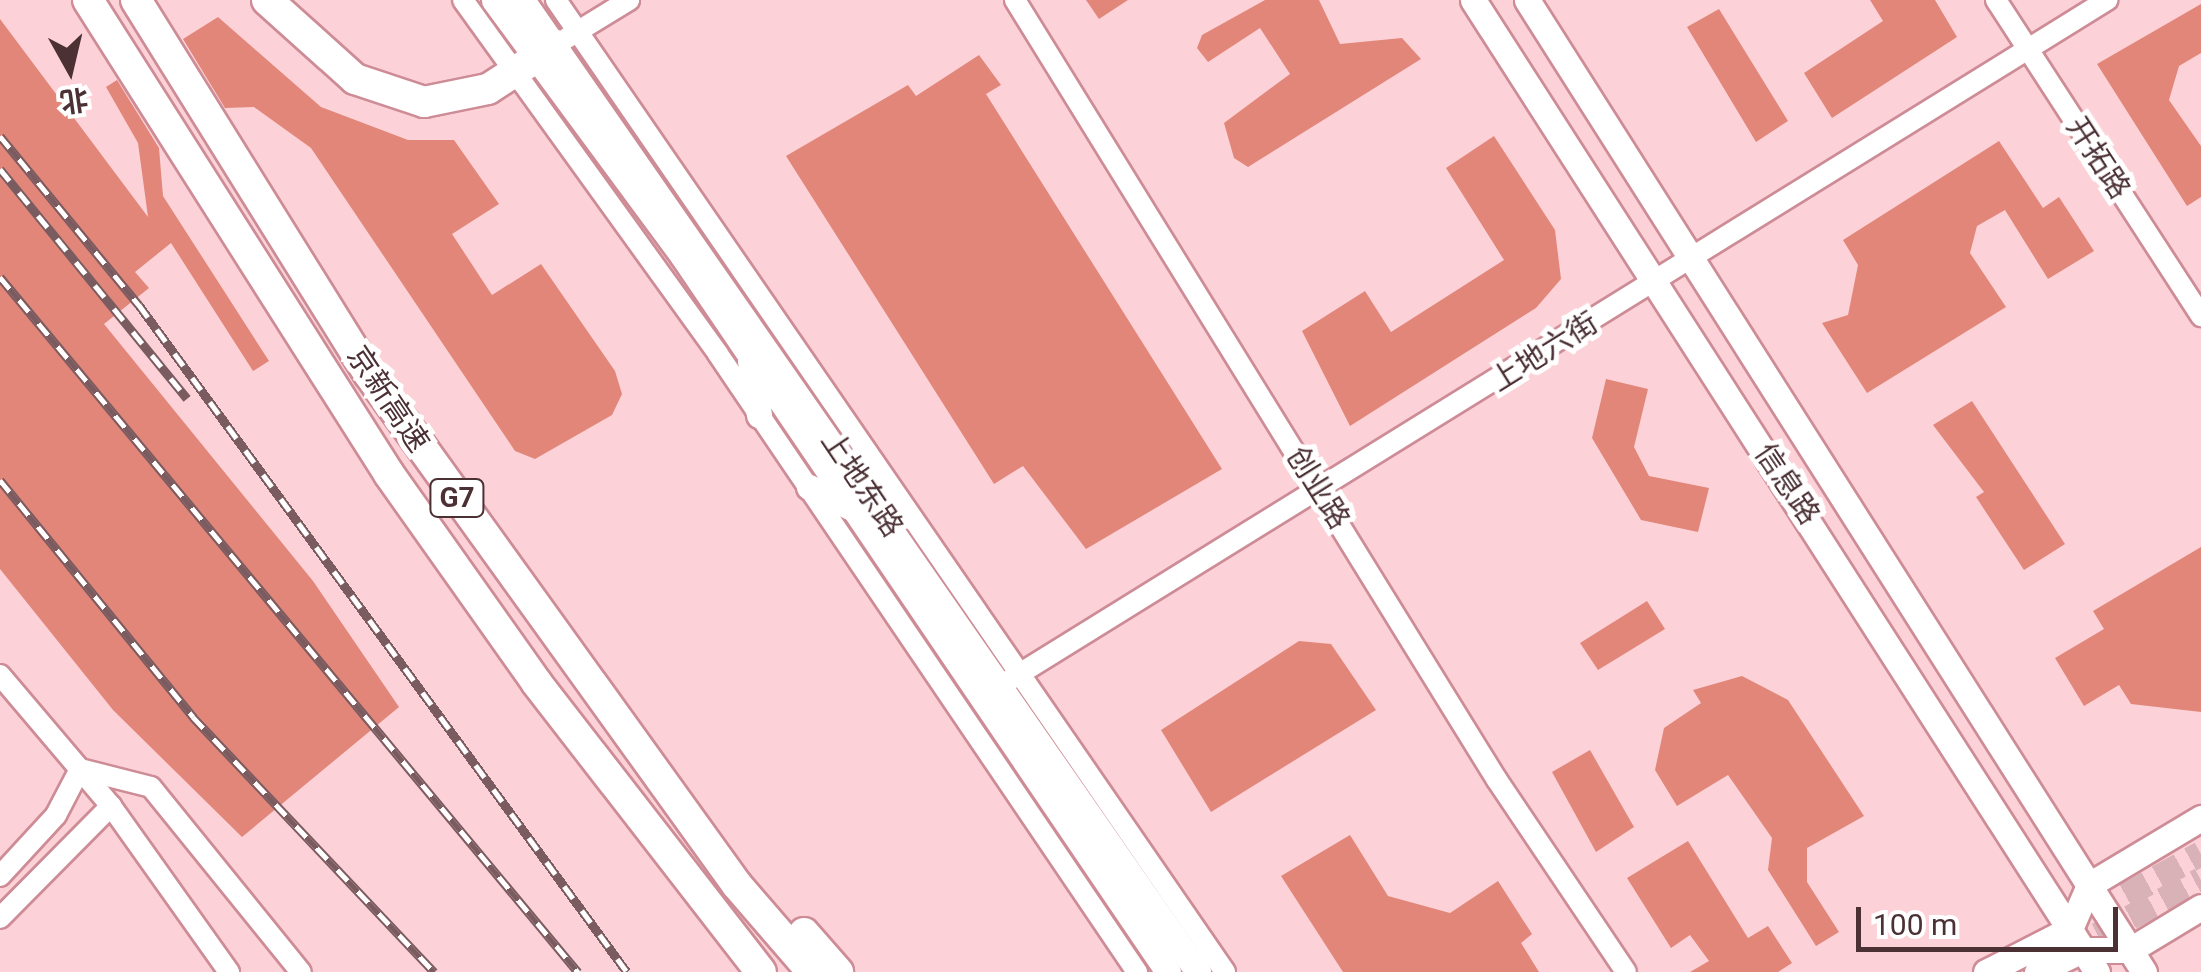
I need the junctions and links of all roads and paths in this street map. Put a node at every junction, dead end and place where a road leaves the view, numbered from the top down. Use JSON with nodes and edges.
{"nodes":[{"id":1,"x":88,"y":0,"type":"edge"},
{"id":2,"x":136,"y":0,"type":"edge"},
{"id":3,"x":267,"y":0,"type":"edge"},
{"id":4,"x":463,"y":0,"type":"edge"},
{"id":5,"x":494,"y":0,"type":"edge"},
{"id":6,"x":522,"y":0,"type":"edge"},
{"id":7,"x":556,"y":0,"type":"edge"},
{"id":8,"x":629,"y":0,"type":"edge"},
{"id":9,"x":1015,"y":0,"type":"edge"},
{"id":10,"x":1473,"y":0,"type":"edge"},
{"id":11,"x":1527,"y":0,"type":"edge"},
{"id":12,"x":1996,"y":0,"type":"edge"},
{"id":13,"x":2107,"y":0,"type":"edge"},
{"id":14,"x":547,"y":51,"type":"junction"},
{"id":15,"x":2028,"y":51,"type":"junction"},
{"id":16,"x":1686,"y":260,"type":"junction"},
{"id":17,"x":1652,"y":283,"type":"junction"},
{"id":18,"x":2201,"y":316,"type":"edge"},
{"id":19,"x":748,"y":351,"type":"junction"},
{"id":20,"x":758,"y":415,"type":"junction"},
{"id":21,"x":809,"y":487,"type":"junction"},
{"id":22,"x":1321,"y":494,"type":"junction"},
{"id":23,"x":854,"y":509,"type":"junction"},
{"id":24,"x":0,"y":676,"type":"edge"},
{"id":25,"x":1012,"y":678,"type":"junction"},
{"id":26,"x":979,"y":698,"type":"junction"},
{"id":27,"x":1015,"y":726,"type":"junction"},
{"id":28,"x":80,"y":769,"type":"junction"},
{"id":29,"x":653,"y":771,"type":"junction"},
{"id":30,"x":111,"y":806,"type":"junction"},
{"id":31,"x":2201,"y":818,"type":"edge"},
{"id":32,"x":0,"y":876,"type":"edge"},
{"id":33,"x":2090,"y":884,"type":"junction"},
{"id":34,"x":2201,"y":907,"type":"edge"},
{"id":35,"x":0,"y":918,"type":"edge"},
{"id":36,"x":2076,"y":940,"type":"junction"},
{"id":37,"x":2137,"y":961,"type":"edge"},
{"id":38,"x":229,"y":972,"type":"edge"},
{"id":39,"x":301,"y":972,"type":"edge"},
{"id":40,"x":761,"y":972,"type":"edge"},
{"id":41,"x":812,"y":972,"type":"edge"},
{"id":42,"x":838,"y":972,"type":"edge"},
{"id":43,"x":1136,"y":972,"type":"edge"},
{"id":44,"x":1168,"y":972,"type":"edge"},
{"id":45,"x":1198,"y":972,"type":"edge"},
{"id":46,"x":1225,"y":972,"type":"edge"},
{"id":47,"x":1626,"y":972,"type":"edge"},
{"id":48,"x":1986,"y":972,"type":"edge"},
{"id":49,"x":2037,"y":972,"type":"edge"},
{"id":50,"x":2097,"y":972,"type":"edge"}],
"edges":[{"from":1,"to":40,"type":"highway","name":"京新高速","number":"G7"},
{"from":2,"to":29,"type":"highway","name":"京新高速","number":"G7"},
{"from":3,"to":14,"type":"highway"},
{"from":4,"to":14,"type":"street"},
{"from":5,"to":14,"type":"main road","name":"上地东路"},
{"from":6,"to":14,"type":"main road","name":"上地东路"},
{"from":7,"to":14,"type":"street"},
{"from":8,"to":14,"type":"street"},
{"from":9,"to":22,"type":"street","name":"创业路"},
{"from":10,"to":17,"type":"main road","name":"信息路"},
{"from":11,"to":16,"type":"main road","name":"信息路"},
{"from":12,"to":15,"type":"street","name":"开拓路"},
{"from":13,"to":15,"type":"street","name":"上地六街"},
{"from":14,"to":19,"type":"main road","name":"上地东路"},
{"from":14,"to":20,"type":"street"},
{"from":14,"to":25,"type":"main road","name":"上地东路"},
{"from":15,"to":16,"type":"street","name":"上地六街"},
{"from":15,"to":18,"type":"street","name":"开拓路"},
{"from":16,"to":17,"type":"street","name":"上地六街"},
{"from":16,"to":33,"type":"main road","name":"信息路"},
{"from":17,"to":22,"type":"street","name":"上地六街"},
{"from":17,"to":36,"type":"main road","name":"信息路"},
{"from":19,"to":20,"type":"main road"},
{"from":19,"to":23,"type":"main road","name":"上地东路"},
{"from":20,"to":21,"type":"street"},
{"from":21,"to":23,"type":"main road"},
{"from":21,"to":27,"type":"street"},
{"from":22,"to":25,"type":"street","name":"上地六街"},
{"from":22,"to":47,"type":"street","name":"创业路"},
{"from":23,"to":26,"type":"main road","name":"上地东路"},
{"from":24,"to":28,"type":"street"},
{"from":25,"to":26,"type":"street","name":"上地六街"},
{"from":25,"to":27,"type":"main road","name":"上地东路"},
{"from":26,"to":27,"type":"main road","name":"上地东路"},
{"from":27,"to":43,"type":"street"},
{"from":27,"to":44,"type":"main road","name":"上地东路"},
{"from":27,"to":45,"type":"main road","name":"上地东路"},
{"from":27,"to":46,"type":"street"},
{"from":28,"to":30,"type":"street"},
{"from":28,"to":32,"type":"street"},
{"from":28,"to":39,"type":"street"},
{"from":29,"to":41,"type":"highway","name":"京新高速","number":"G7"},
{"from":29,"to":42,"type":"highway"},
{"from":30,"to":35,"type":"street"},
{"from":30,"to":38,"type":"street"},
{"from":31,"to":33,"type":"main road"},
{"from":33,"to":36,"type":"main road"},
{"from":33,"to":37,"type":"main road","name":"信息路"},
{"from":34,"to":37,"type":"main road"},
{"from":36,"to":37,"type":"main road"},
{"from":36,"to":48,"type":"main road"},
{"from":36,"to":49,"type":"main road"},
{"from":36,"to":50,"type":"main road","name":"信息路"}]}
